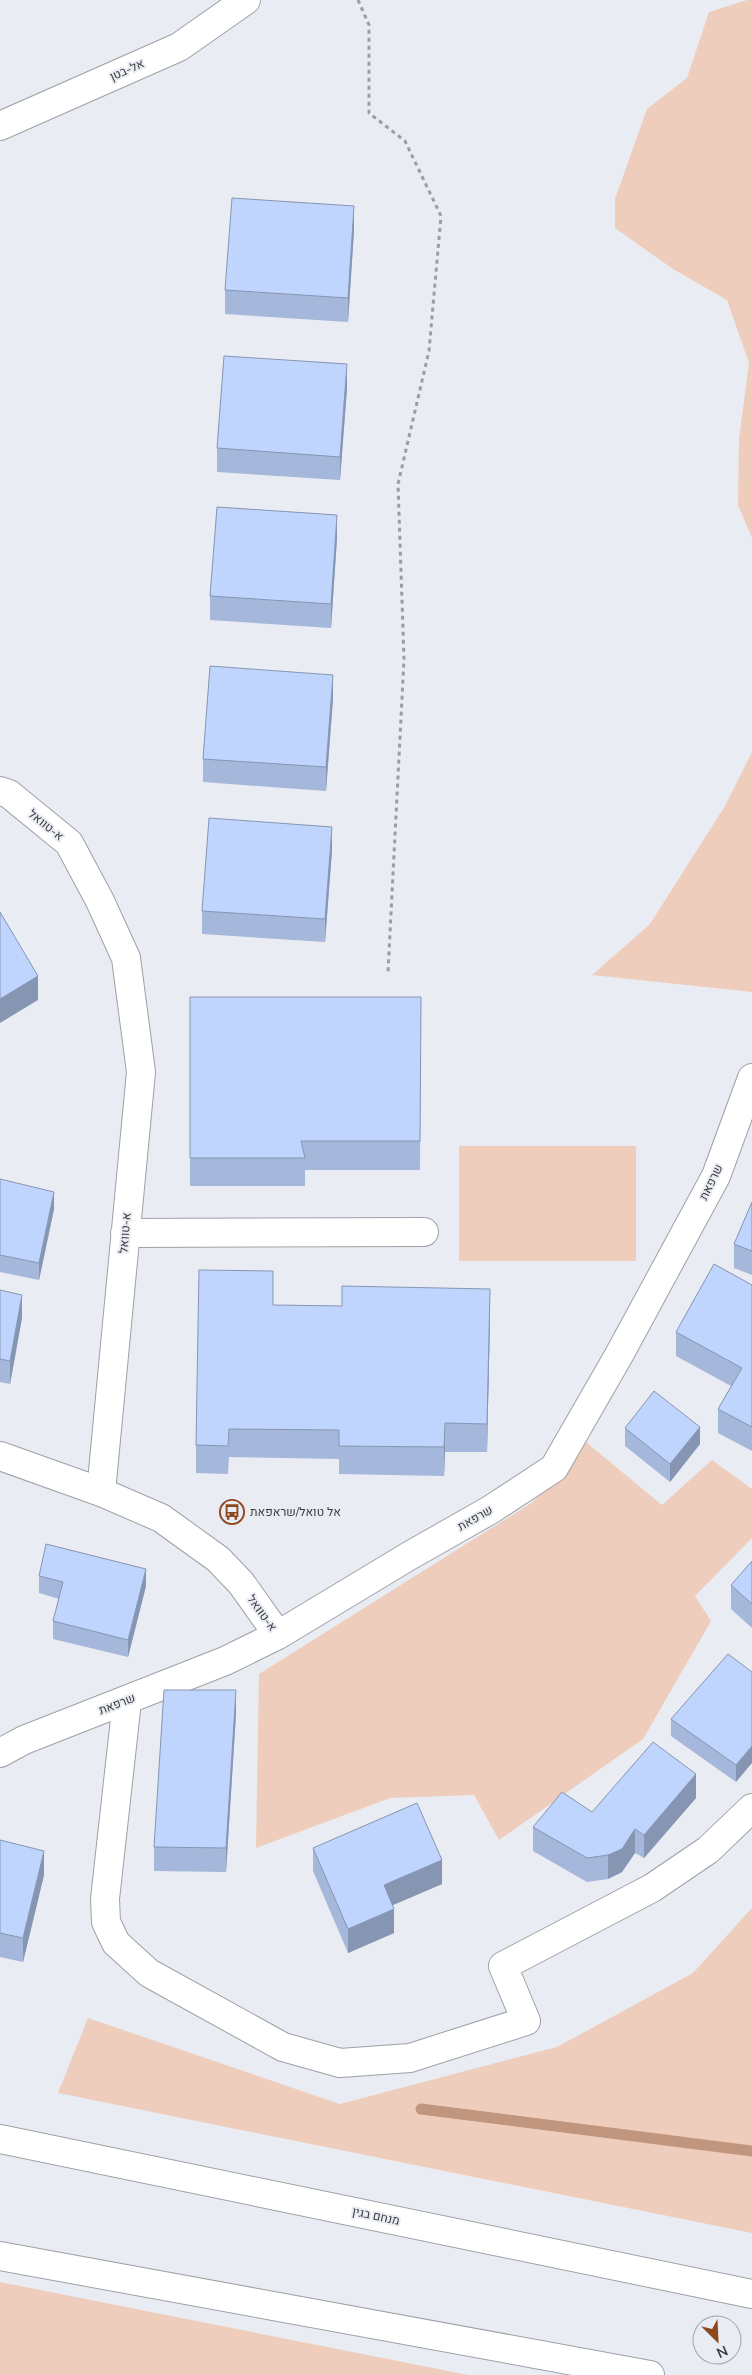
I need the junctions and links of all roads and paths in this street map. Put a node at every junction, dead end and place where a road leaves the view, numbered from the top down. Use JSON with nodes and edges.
{"nodes":[{"id":1,"x":246,"y":0,"type":"edge"},
{"id":2,"x":358,"y":0,"type":"edge"},
{"id":3,"x":0,"y":126,"type":"edge"},
{"id":4,"x":0,"y":791,"type":"edge"},
{"id":5,"x":388,"y":972,"type":"dead end"},
{"id":6,"x":752,"y":1078,"type":"edge"},
{"id":7,"x":424,"y":1232,"type":"dead end"},
{"id":8,"x":125,"y":1233,"type":"junction"},
{"id":9,"x":0,"y":1456,"type":"edge"},
{"id":10,"x":101,"y":1492,"type":"junction"},
{"id":11,"x":278,"y":1635,"type":"junction"},
{"id":12,"x":127,"y":1700,"type":"junction"},
{"id":13,"x":0,"y":1753,"type":"edge"},
{"id":14,"x":752,"y":1808,"type":"edge"},
{"id":15,"x":0,"y":2139,"type":"edge"},
{"id":16,"x":0,"y":2256,"type":"edge"},
{"id":17,"x":752,"y":2294,"type":"edge"},
{"id":18,"x":650,"y":2375,"type":"edge"}],
"edges":[{"from":1,"to":3,"type":"main road","name":"אל-בטן"},
{"from":2,"to":5,"type":"path"},
{"from":4,"to":8,"type":"main road","name":"א-טוואל"},
{"from":6,"to":11,"type":"main road","name":"שרפאת"},
{"from":7,"to":8,"type":"main road"},
{"from":8,"to":10,"type":"main road","name":"א-טוואל"},
{"from":9,"to":10,"type":"main road"},
{"from":10,"to":11,"type":"main road","name":"א-טוואל"},
{"from":11,"to":12,"type":"main road","name":"שרפאת"},
{"from":12,"to":13,"type":"main road","name":"שרפאת"},
{"from":12,"to":14,"type":"main road"},
{"from":15,"to":17,"type":"main road","name":"מנחם בגין"},
{"from":16,"to":18,"type":"main road"}]}
